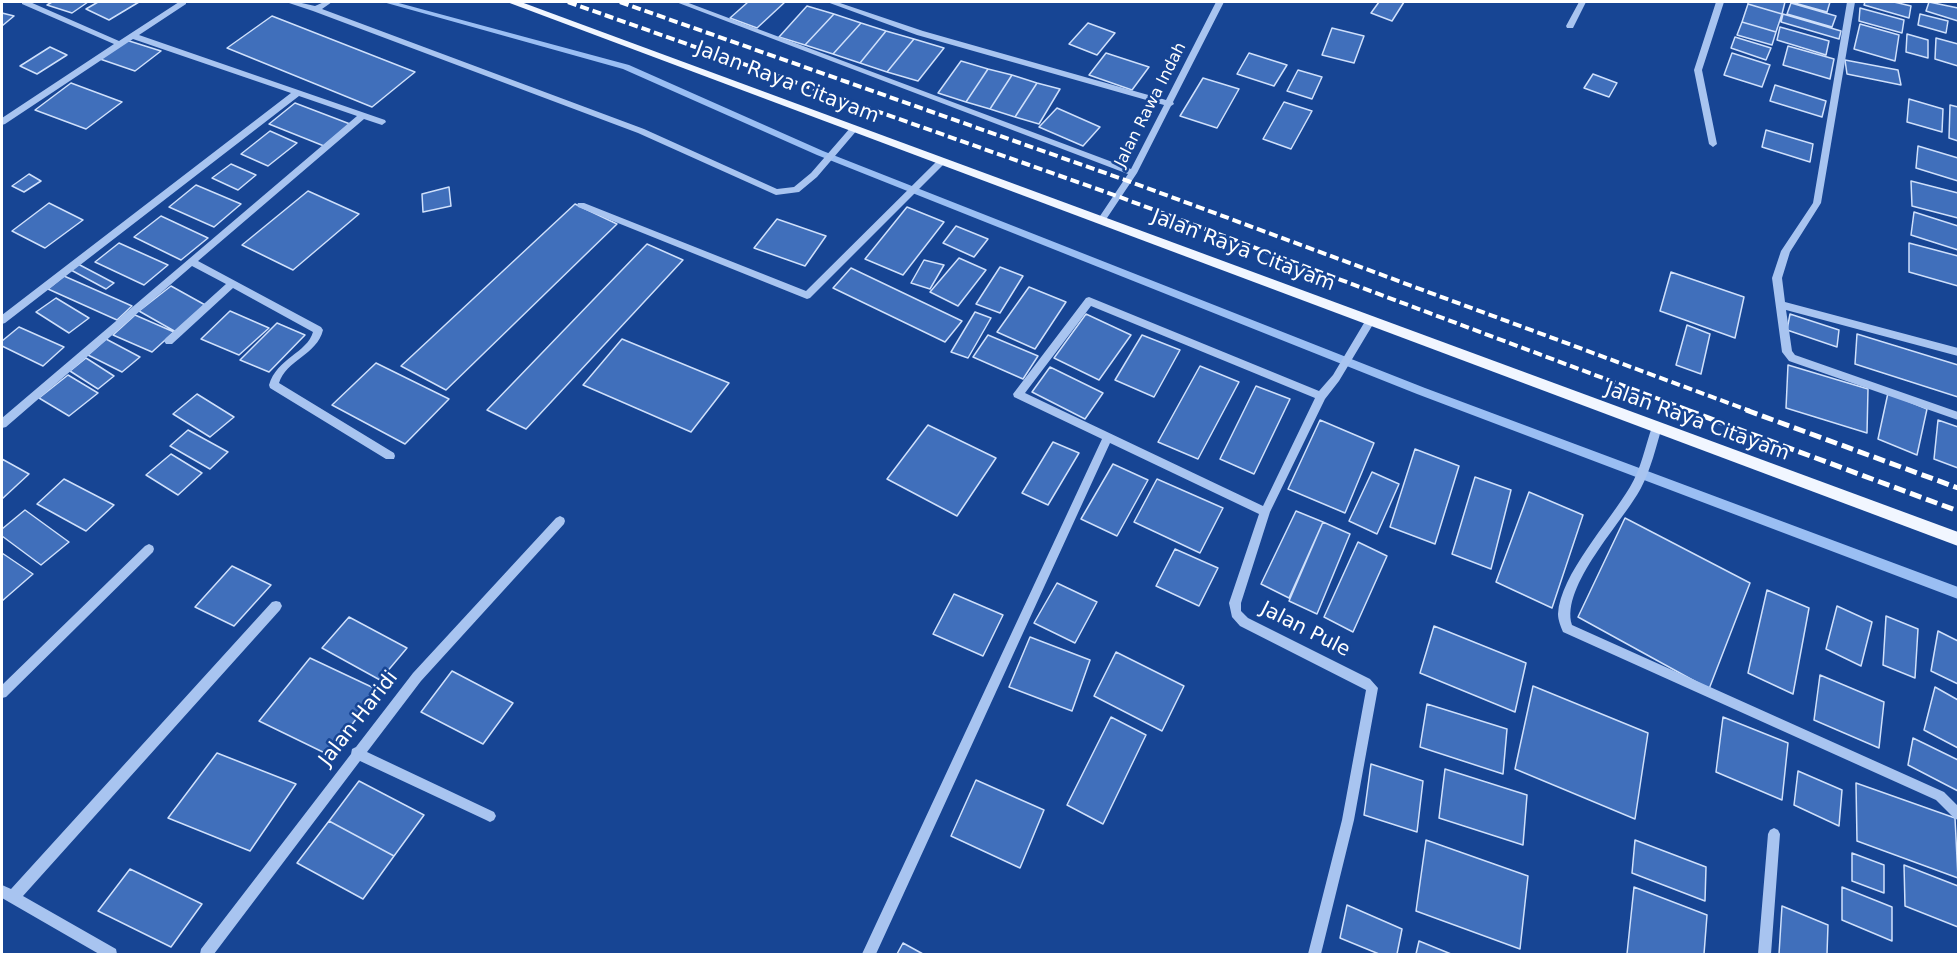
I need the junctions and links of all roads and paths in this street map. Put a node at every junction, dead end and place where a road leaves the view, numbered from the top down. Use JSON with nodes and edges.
{"nodes":[{"id":1,"x":25,"y":2,"type":"edge"},
{"id":2,"x":183,"y":2,"type":"edge"},
{"id":3,"x":290,"y":2,"type":"edge"},
{"id":4,"x":329,"y":2,"type":"edge"},
{"id":5,"x":512,"y":2,"type":"edge"},
{"id":6,"x":680,"y":2,"type":"edge"},
{"id":7,"x":831,"y":2,"type":"edge"},
{"id":8,"x":1220,"y":2,"type":"edge"},
{"id":9,"x":1582,"y":2,"type":"edge"},
{"id":10,"x":1720,"y":2,"type":"edge"},
{"id":11,"x":1851,"y":2,"type":"edge"},
{"id":12,"x":316,"y":9,"type":"junction"},
{"id":13,"x":1570,"y":26,"type":"dead end"},
{"id":14,"x":131,"y":35,"type":"junction"},
{"id":15,"x":118,"y":43,"type":"junction"},
{"id":16,"x":297,"y":93,"type":"junction"},
{"id":17,"x":1170,"y":104,"type":"junction"},
{"id":18,"x":362,"y":116,"type":"junction"},
{"id":19,"x":2,"y":122,"type":"edge"},
{"id":20,"x":382,"y":122,"type":"dead end"},
{"id":21,"x":854,"y":129,"type":"junction"},
{"id":22,"x":1713,"y":144,"type":"dead end"},
{"id":23,"x":941,"y":162,"type":"junction"},
{"id":24,"x":1133,"y":173,"type":"junction"},
{"id":25,"x":580,"y":205,"type":"dead end"},
{"id":26,"x":1102,"y":219,"type":"junction"},
{"id":27,"x":192,"y":262,"type":"junction"},
{"id":28,"x":231,"y":285,"type":"junction"},
{"id":29,"x":1781,"y":305,"type":"junction"},
{"id":30,"x":2,"y":320,"type":"edge"},
{"id":31,"x":1370,"y":321,"type":"junction"},
{"id":32,"x":169,"y":341,"type":"dead end"},
{"id":33,"x":1959,"y":352,"type":"edge"},
{"id":34,"x":1321,"y":396,"type":"junction"},
{"id":35,"x":1959,"y":416,"type":"edge"},
{"id":36,"x":2,"y":424,"type":"edge"},
{"id":37,"x":1657,"y":427,"type":"junction"},
{"id":38,"x":1107,"y":438,"type":"junction"},
{"id":39,"x":390,"y":456,"type":"dead end"},
{"id":40,"x":1265,"y":512,"type":"junction"},
{"id":41,"x":560,"y":521,"type":"dead end"},
{"id":42,"x":1959,"y":539,"type":"edge"},
{"id":43,"x":149,"y":549,"type":"dead end"},
{"id":44,"x":276,"y":606,"type":"dead end"},
{"id":45,"x":2,"y":693,"type":"edge"},
{"id":46,"x":356,"y":753,"type":"junction"},
{"id":47,"x":1959,"y":814,"type":"edge"},
{"id":48,"x":490,"y":816,"type":"dead end"},
{"id":49,"x":1774,"y":834,"type":"dead end"},
{"id":50,"x":7,"y":894,"type":"edge"},
{"id":51,"x":111,"y":954,"type":"edge"},
{"id":52,"x":206,"y":954,"type":"edge"},
{"id":53,"x":869,"y":954,"type":"edge"},
{"id":54,"x":1315,"y":954,"type":"edge"},
{"id":55,"x":1764,"y":954,"type":"edge"}],
"edges":[{"from":1,"to":15,"type":"street"},
{"from":2,"to":14,"type":"street"},
{"from":3,"to":12,"type":"street"},
{"from":4,"to":12,"type":"street"},
{"from":5,"to":21,"type":"main road","name":"Jalan Raya Citayam"},
{"from":6,"to":24,"type":"street"},
{"from":7,"to":17,"type":"street"},
{"from":8,"to":17,"type":"street","name":"Jalan Rawa Indah"},
{"from":9,"to":13,"type":"street"},
{"from":10,"to":22,"type":"street"},
{"from":11,"to":29,"type":"street"},
{"from":12,"to":21,"type":"street"},
{"from":14,"to":15,"type":"street"},
{"from":14,"to":16,"type":"street"},
{"from":15,"to":19,"type":"street"},
{"from":16,"to":18,"type":"street"},
{"from":16,"to":30,"type":"street"},
{"from":17,"to":24,"type":"street","name":"Jalan Rawa Indah"},
{"from":18,"to":20,"type":"street"},
{"from":18,"to":27,"type":"street"},
{"from":21,"to":23,"type":"main road","name":"Jalan Raya Citayam"},
{"from":23,"to":25,"type":"street"},
{"from":23,"to":26,"type":"main road","name":"Jalan Raya Citayam"},
{"from":24,"to":26,"type":"street","name":"Jalan Rawa Indah"},
{"from":26,"to":31,"type":"main road","name":"Jalan Raya Citayam"},
{"from":27,"to":28,"type":"street"},
{"from":27,"to":36,"type":"street"},
{"from":28,"to":32,"type":"street"},
{"from":28,"to":39,"type":"street"},
{"from":29,"to":33,"type":"street"},
{"from":29,"to":35,"type":"street"},
{"from":31,"to":34,"type":"street","name":"Jalan Pule"},
{"from":31,"to":37,"type":"main road","name":"Jalan Raya Citayam"},
{"from":34,"to":38,"type":"street"},
{"from":34,"to":40,"type":"street","name":"Jalan Pule"},
{"from":37,"to":42,"type":"main road","name":"Jalan Raya Citayam"},
{"from":37,"to":47,"type":"street"},
{"from":38,"to":40,"type":"street"},
{"from":38,"to":53,"type":"street"},
{"from":40,"to":54,"type":"street","name":"Jalan Pule"},
{"from":41,"to":46,"type":"street","name":"Jalan Haridi"},
{"from":43,"to":45,"type":"street"},
{"from":44,"to":50,"type":"street"},
{"from":46,"to":48,"type":"street"},
{"from":46,"to":52,"type":"street","name":"Jalan Haridi"},
{"from":49,"to":55,"type":"street"},
{"from":50,"to":51,"type":"street"}]}
